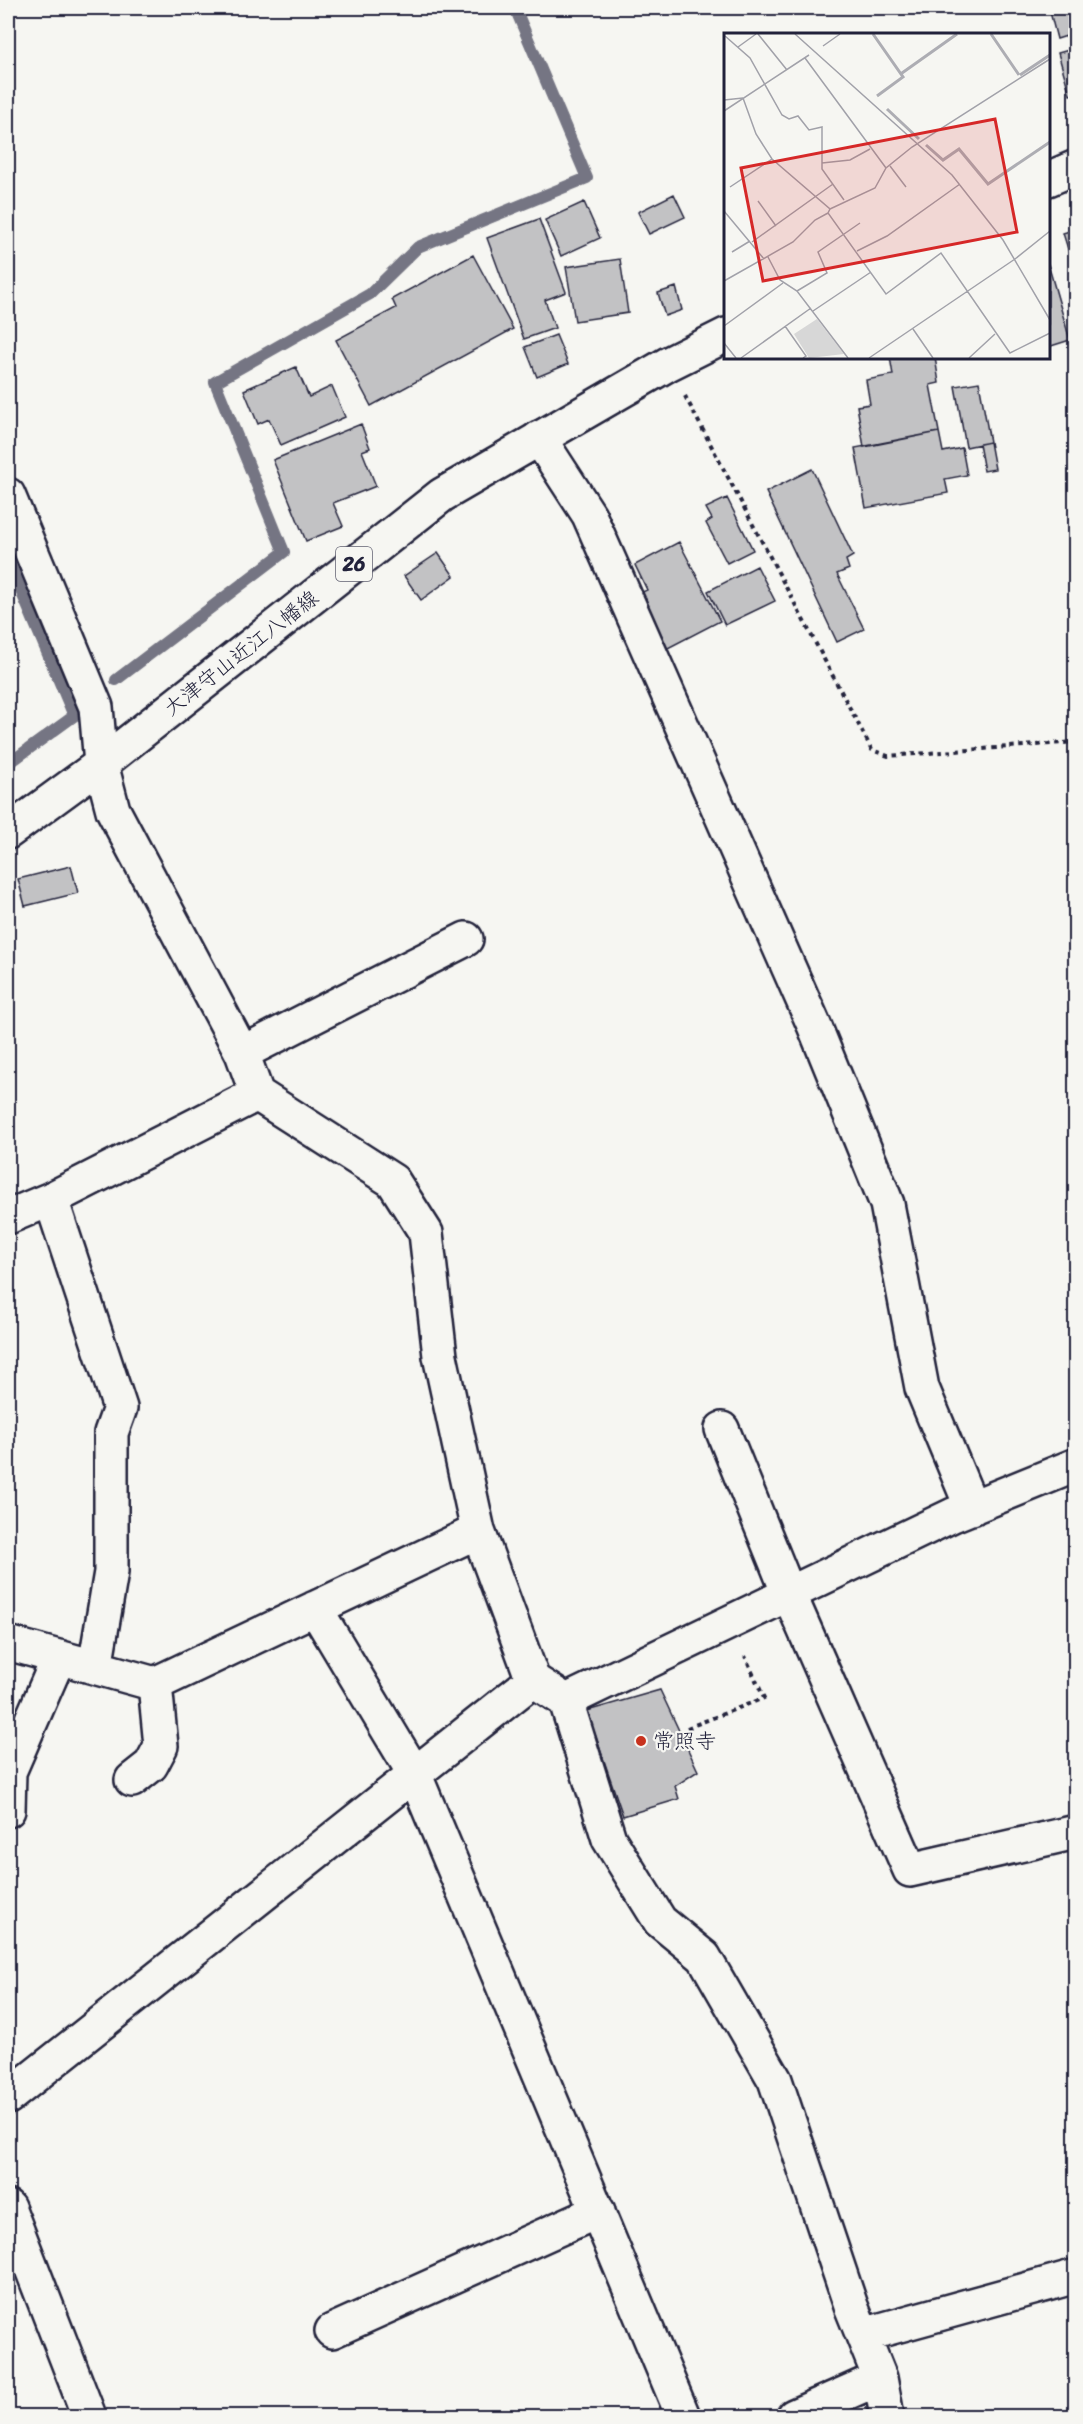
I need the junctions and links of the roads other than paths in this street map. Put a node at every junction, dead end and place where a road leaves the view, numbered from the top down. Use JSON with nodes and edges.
{"nodes":[{"id":1,"x":1076,"y":168,"type":"edge"},
{"id":2,"x":1050,"y":178,"type":"edge"},
{"id":3,"x":724,"y":336,"type":"edge"},
{"id":4,"x":539,"y":438,"type":"junction"},
{"id":5,"x":8,"y":495,"type":"edge"},
{"id":6,"x":100,"y":764,"type":"junction"},
{"id":7,"x":8,"y":832,"type":"edge"},
{"id":8,"x":466,"y":939,"type":"dead end"},
{"id":9,"x":242,"y":1053,"type":"junction"},
{"id":10,"x":257,"y":1094,"type":"junction"},
{"id":11,"x":51,"y":1199,"type":"junction"},
{"id":12,"x":8,"y":1217,"type":"edge"},
{"id":13,"x":722,"y":1429,"type":"dead end"},
{"id":14,"x":1076,"y":1465,"type":"edge"},
{"id":15,"x":972,"y":1508,"type":"junction"},
{"id":16,"x":478,"y":1531,"type":"junction"},
{"id":17,"x":789,"y":1594,"type":"junction"},
{"id":18,"x":315,"y":1608,"type":"junction"},
{"id":19,"x":8,"y":1643,"type":"edge"},
{"id":20,"x":59,"y":1657,"type":"junction"},
{"id":21,"x":95,"y":1667,"type":"junction"},
{"id":22,"x":532,"y":1680,"type":"junction"},
{"id":23,"x":155,"y":1684,"type":"junction"},
{"id":24,"x":567,"y":1701,"type":"junction"},
{"id":25,"x":414,"y":1773,"type":"junction"},
{"id":26,"x":132,"y":1780,"type":"dead end"},
{"id":27,"x":8,"y":1810,"type":"edge"},
{"id":28,"x":1076,"y":1832,"type":"edge"},
{"id":29,"x":8,"y":2097,"type":"edge"},
{"id":30,"x":8,"y":2208,"type":"edge"},
{"id":31,"x":598,"y":2211,"type":"junction"},
{"id":32,"x":1076,"y":2276,"type":"edge"},
{"id":33,"x":332,"y":2331,"type":"dead end"},
{"id":34,"x":863,"y":2335,"type":"junction"},
{"id":35,"x":880,"y":2378,"type":"junction"},
{"id":36,"x":89,"y":2416,"type":"edge"},
{"id":37,"x":683,"y":2416,"type":"edge"},
{"id":38,"x":794,"y":2416,"type":"edge"},
{"id":39,"x":887,"y":2416,"type":"edge"}],
"edges":[{"from":1,"to":2,"type":"street"},
{"from":3,"to":4,"type":"street","name":"大津守山近江八幡線","number":"26"},
{"from":4,"to":6,"type":"street","name":"大津守山近江八幡線","number":"26"},
{"from":4,"to":15,"type":"street"},
{"from":5,"to":6,"type":"street"},
{"from":6,"to":7,"type":"street","name":"大津守山近江八幡線","number":"26"},
{"from":6,"to":9,"type":"street"},
{"from":8,"to":9,"type":"street"},
{"from":9,"to":10,"type":"street"},
{"from":10,"to":11,"type":"street"},
{"from":10,"to":16,"type":"street"},
{"from":11,"to":12,"type":"street"},
{"from":11,"to":21,"type":"street"},
{"from":13,"to":17,"type":"street"},
{"from":14,"to":15,"type":"street"},
{"from":15,"to":17,"type":"street"},
{"from":16,"to":18,"type":"street"},
{"from":16,"to":22,"type":"street"},
{"from":17,"to":24,"type":"street"},
{"from":17,"to":28,"type":"street"},
{"from":18,"to":23,"type":"street"},
{"from":18,"to":25,"type":"street"},
{"from":19,"to":20,"type":"street"},
{"from":20,"to":21,"type":"street"},
{"from":20,"to":27,"type":"street"},
{"from":21,"to":23,"type":"street"},
{"from":22,"to":24,"type":"street"},
{"from":22,"to":25,"type":"street"},
{"from":23,"to":26,"type":"street"},
{"from":24,"to":34,"type":"street"},
{"from":25,"to":29,"type":"street"},
{"from":25,"to":31,"type":"street"},
{"from":30,"to":36,"type":"street"},
{"from":31,"to":33,"type":"street"},
{"from":31,"to":37,"type":"street"},
{"from":32,"to":34,"type":"street"},
{"from":34,"to":35,"type":"street"},
{"from":35,"to":38,"type":"street"},
{"from":35,"to":39,"type":"street"}]}
